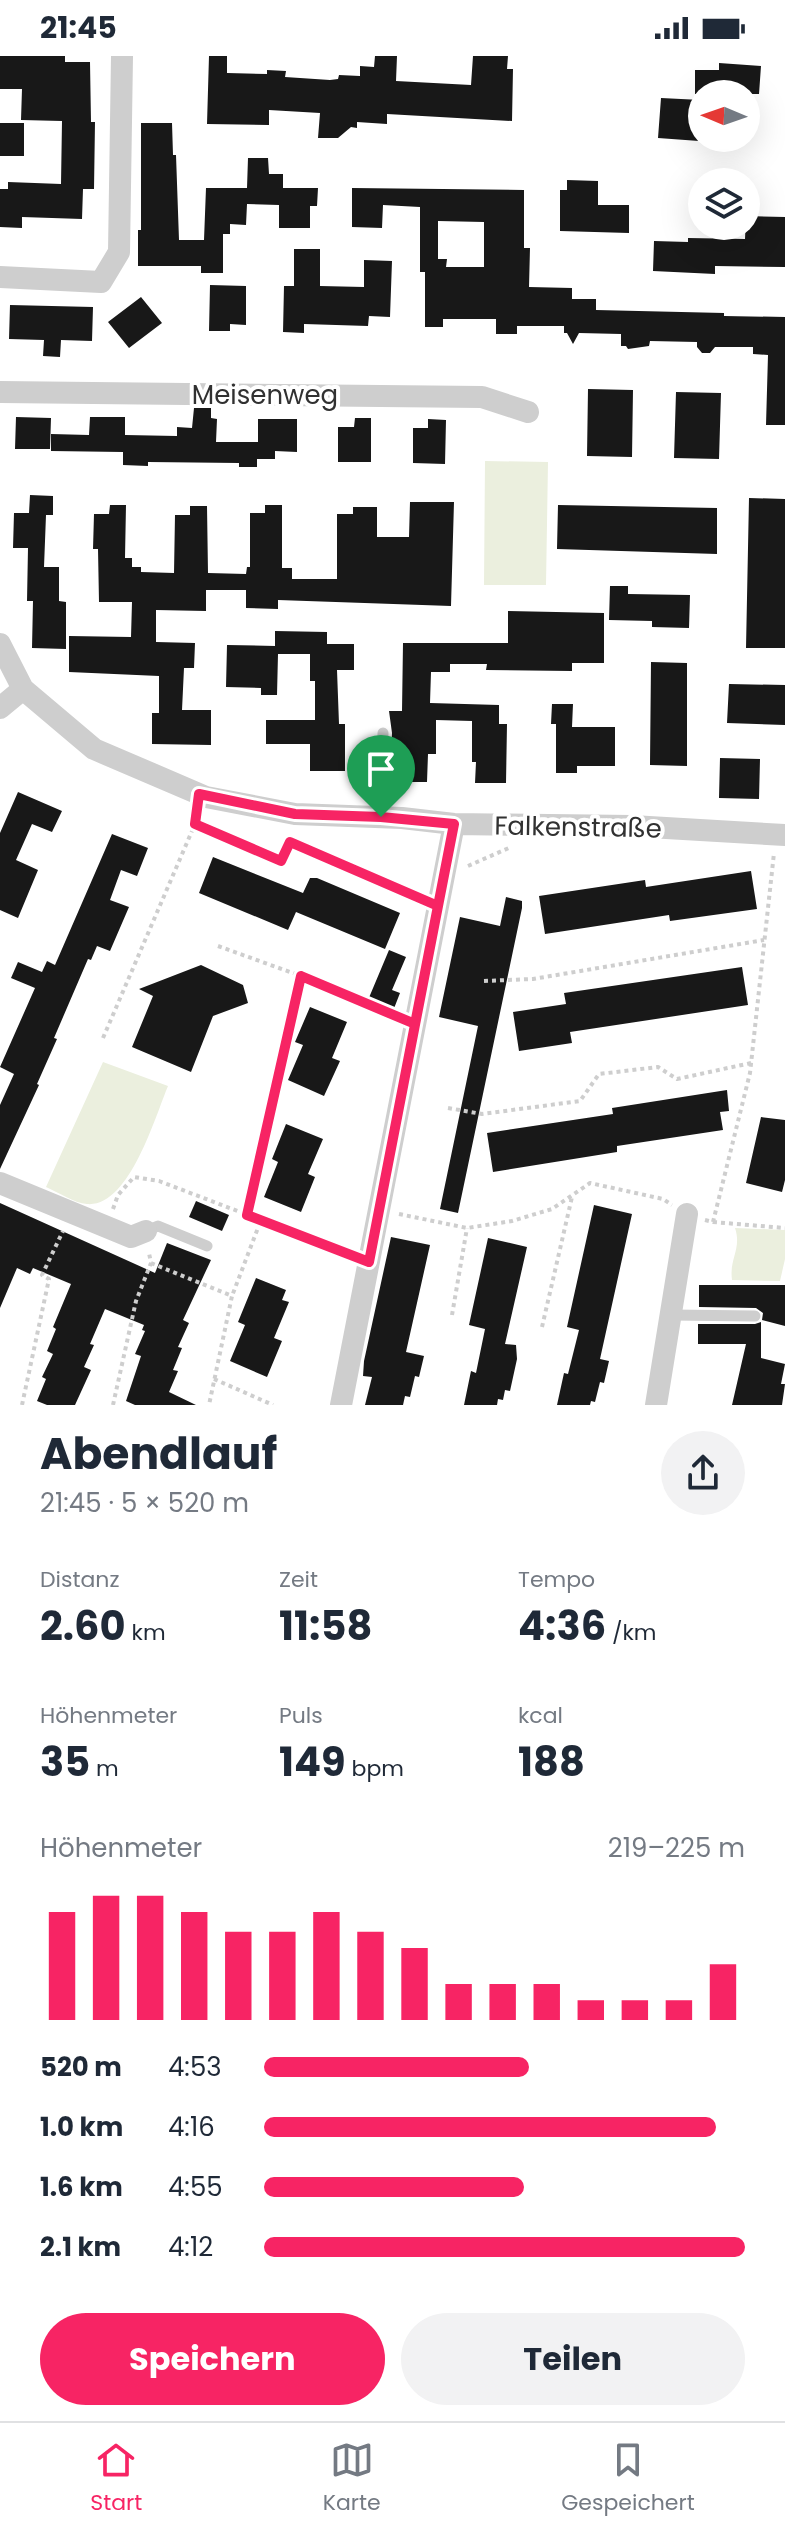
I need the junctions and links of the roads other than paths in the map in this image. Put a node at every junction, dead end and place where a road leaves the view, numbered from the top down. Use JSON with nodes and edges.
{"nodes":[{"id":1,"x":122,"y":56,"type":"edge"},
{"id":2,"x":0,"y":277,"type":"edge"},
{"id":3,"x":0,"y":392,"type":"edge"},
{"id":4,"x":528,"y":412,"type":"dead end"},
{"id":5,"x":0,"y":644,"type":"edge"},
{"id":6,"x":23,"y":689,"type":"junction"},
{"id":7,"x":0,"y":708,"type":"edge"},
{"id":8,"x":383,"y":733,"type":"dead end"},
{"id":9,"x":381,"y":817,"type":"junction"},
{"id":10,"x":454,"y":824,"type":"junction"},
{"id":11,"x":780,"y":835,"type":"edge"},
{"id":12,"x":0,"y":1183,"type":"edge"},
{"id":13,"x":687,"y":1214,"type":"road end"},
{"id":14,"x":146,"y":1231,"type":"joint"},
{"id":15,"x":207,"y":1246,"type":"dead end"},
{"id":16,"x":672,"y":1315,"type":"junction"},
{"id":17,"x":755,"y":1316,"type":"dead end"},
{"id":18,"x":341,"y":1405,"type":"edge"},
{"id":19,"x":656,"y":1405,"type":"edge"}],
"edges":[{"from":1,"to":2,"type":"street"},
{"from":3,"to":4,"type":"street","name":"Meisenweg"},
{"from":5,"to":6,"type":"street","name":"Falkenstraße"},
{"from":6,"to":7,"type":"street"},
{"from":6,"to":9,"type":"street","name":"Falkenstraße"},
{"from":8,"to":9,"type":"lane"},
{"from":9,"to":10,"type":"street","name":"Falkenstraße"},
{"from":10,"to":11,"type":"street","name":"Falkenstraße"},
{"from":10,"to":18,"type":"street"},
{"from":12,"to":14,"type":"street"},
{"from":13,"to":16,"type":"street"},
{"from":14,"to":15,"type":"lane"},
{"from":16,"to":17,"type":"lane"},
{"from":16,"to":19,"type":"street"}]}
